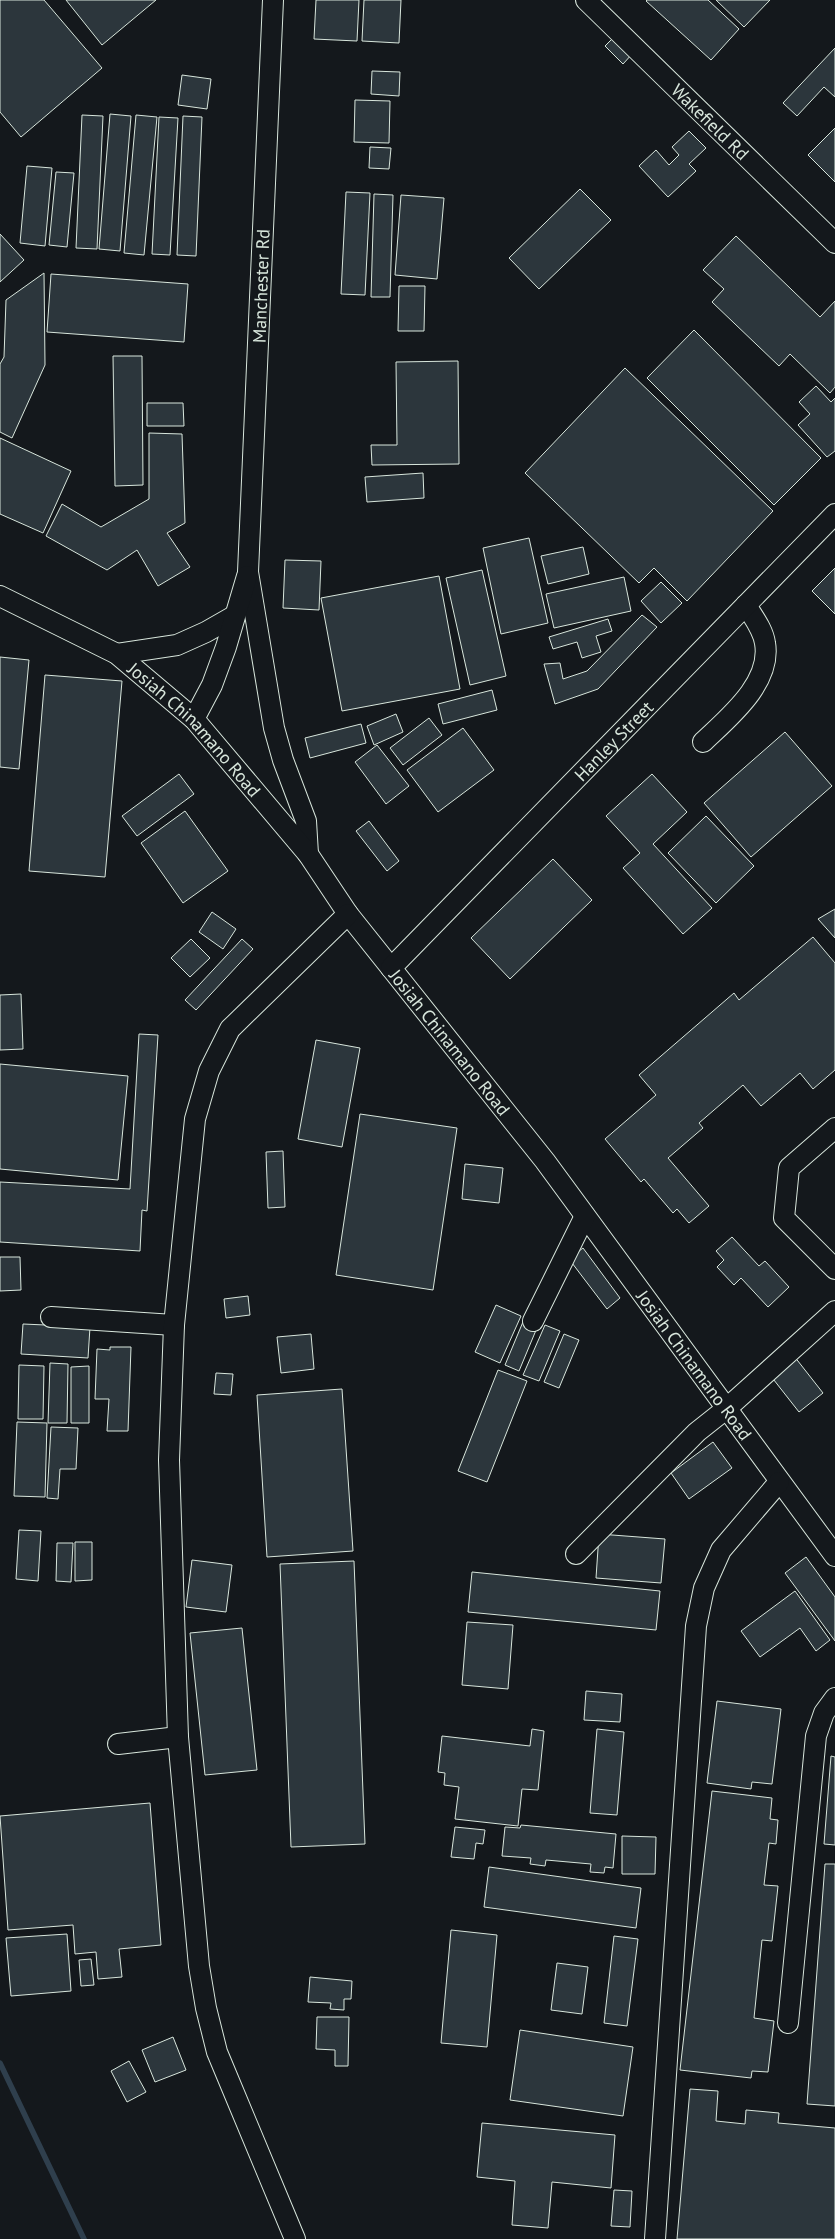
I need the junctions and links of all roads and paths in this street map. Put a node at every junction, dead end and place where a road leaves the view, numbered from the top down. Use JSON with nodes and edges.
{"nodes":[{"id":1,"x":273,"y":0,"type":"edge"},
{"id":2,"x":586,"y":0,"type":"edge"},
{"id":3,"x":835,"y":243,"type":"edge"},
{"id":4,"x":835,"y":514,"type":"edge"},
{"id":5,"x":248,"y":572,"type":"junction"},
{"id":6,"x":0,"y":596,"type":"edge"},
{"id":7,"x":746,"y":605,"type":"junction"},
{"id":8,"x":234,"y":616,"type":"junction"},
{"id":9,"x":117,"y":654,"type":"junction"},
{"id":10,"x":194,"y":719,"type":"junction"},
{"id":11,"x":703,"y":742,"type":"dead end"},
{"id":12,"x":308,"y":854,"type":"junction"},
{"id":13,"x":348,"y":914,"type":"junction"},
{"id":14,"x":391,"y":968,"type":"junction"},
{"id":15,"x":835,"y":1128,"type":"edge"},
{"id":16,"x":586,"y":1216,"type":"junction"},
{"id":17,"x":835,"y":1269,"type":"edge"},
{"id":18,"x":835,"y":1311,"type":"edge"},
{"id":19,"x":51,"y":1317,"type":"dead end"},
{"id":20,"x":533,"y":1321,"type":"dead end"},
{"id":21,"x":174,"y":1325,"type":"junction"},
{"id":22,"x":726,"y":1409,"type":"junction"},
{"id":23,"x":779,"y":1482,"type":"junction"},
{"id":24,"x":576,"y":1554,"type":"dead end"},
{"id":25,"x":835,"y":1556,"type":"edge"},
{"id":26,"x":835,"y":1698,"type":"edge"},
{"id":27,"x":178,"y":1737,"type":"junction"},
{"id":28,"x":118,"y":1744,"type":"dead end"},
{"id":29,"x":788,"y":2023,"type":"dead end"},
{"id":30,"x":295,"y":2239,"type":"edge"},
{"id":31,"x":655,"y":2239,"type":"edge"}],
"edges":[{"from":1,"to":5,"type":"street","name":"Manchester Rd"},
{"from":2,"to":3,"type":"street","name":"Wakefield Rd"},
{"from":4,"to":7,"type":"street","name":"Hanley Street"},
{"from":5,"to":8,"type":"street"},
{"from":5,"to":12,"type":"street"},
{"from":6,"to":9,"type":"street","name":"Josiah Chinamano Road"},
{"from":7,"to":11,"type":"street"},
{"from":7,"to":14,"type":"street","name":"Hanley Street"},
{"from":8,"to":9,"type":"street"},
{"from":8,"to":10,"type":"street"},
{"from":9,"to":10,"type":"street","name":"Josiah Chinamano Road"},
{"from":10,"to":12,"type":"street","name":"Josiah Chinamano Road"},
{"from":12,"to":13,"type":"street","name":"Josiah Chinamano Road"},
{"from":13,"to":14,"type":"street","name":"Josiah Chinamano Road"},
{"from":13,"to":21,"type":"street"},
{"from":14,"to":16,"type":"street","name":"Josiah Chinamano Road"},
{"from":15,"to":17,"type":"street"},
{"from":16,"to":20,"type":"street"},
{"from":16,"to":22,"type":"street","name":"Josiah Chinamano Road"},
{"from":18,"to":22,"type":"street"},
{"from":19,"to":21,"type":"street"},
{"from":21,"to":27,"type":"street"},
{"from":22,"to":23,"type":"street","name":"Josiah Chinamano Road"},
{"from":22,"to":24,"type":"street"},
{"from":23,"to":25,"type":"street","name":"Josiah Chinamano Road"},
{"from":23,"to":31,"type":"street"},
{"from":26,"to":29,"type":"street"},
{"from":27,"to":28,"type":"street"},
{"from":27,"to":30,"type":"street"}]}
